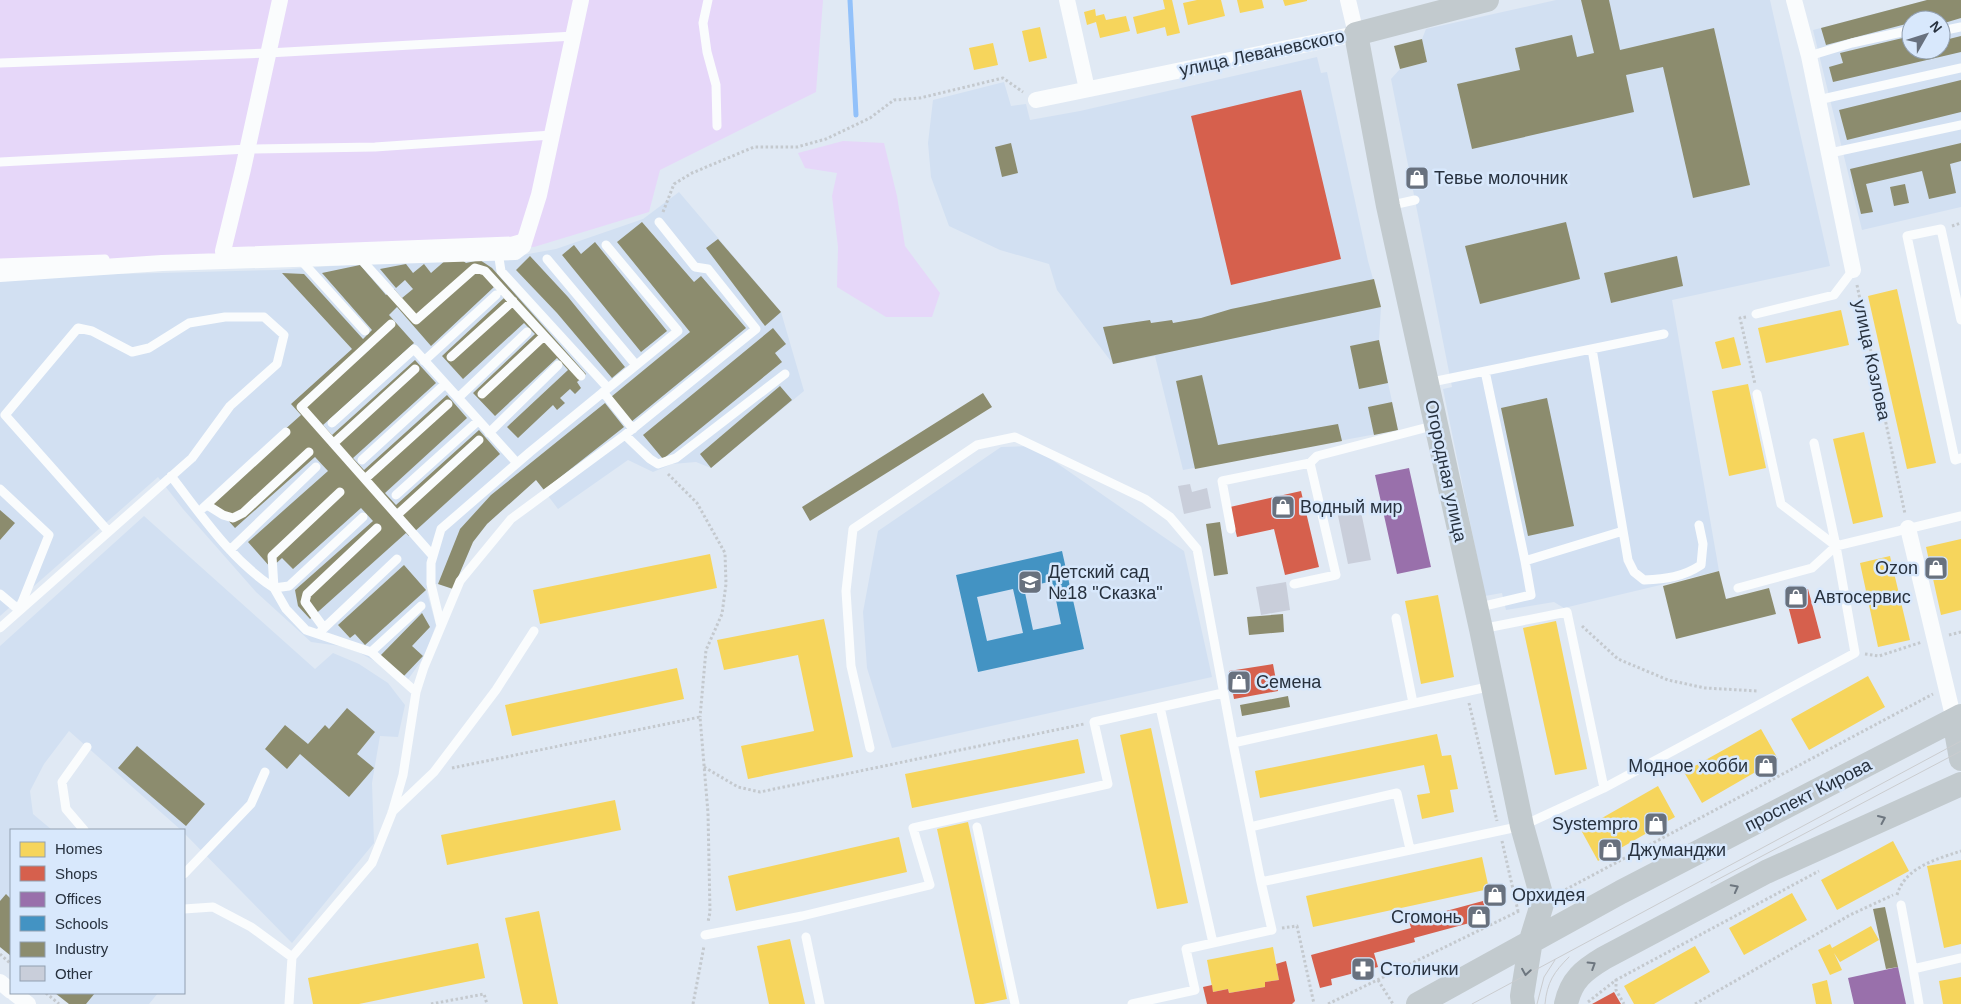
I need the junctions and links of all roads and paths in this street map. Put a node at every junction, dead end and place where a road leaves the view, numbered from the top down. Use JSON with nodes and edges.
{"nodes":[{"id":1,"x":280,"y":0,"type":"edge"},
{"id":2,"x":582,"y":0,"type":"edge"},
{"id":3,"x":708,"y":0,"type":"edge"},
{"id":4,"x":1067,"y":0,"type":"edge"},
{"id":5,"x":1348,"y":0,"type":"edge"},
{"id":6,"x":1487,"y":0,"type":"edge"},
{"id":7,"x":1794,"y":0,"type":"edge"},
{"id":8,"x":1901,"y":32,"type":"edge"},
{"id":9,"x":1356,"y":34,"type":"junction"},
{"id":10,"x":574,"y":36,"type":"junction"},
{"id":11,"x":268,"y":53,"type":"junction"},
{"id":12,"x":1809,"y":56,"type":"junction"},
{"id":13,"x":0,"y":63,"type":"edge"},
{"id":14,"x":1961,"y":68,"type":"edge"},
{"id":15,"x":1087,"y":89,"type":"junction"},
{"id":16,"x":1036,"y":100,"type":"joint"},
{"id":17,"x":1818,"y":100,"type":"junction"},
{"id":18,"x":1961,"y":125,"type":"edge"},
{"id":19,"x":717,"y":126,"type":"dead end"},
{"id":20,"x":552,"y":135,"type":"junction"},
{"id":21,"x":248,"y":149,"type":"junction"},
{"id":22,"x":1830,"y":153,"type":"junction"},
{"id":23,"x":0,"y":162,"type":"edge"},
{"id":24,"x":1415,"y":200,"type":"dead end"},
{"id":25,"x":1388,"y":206,"type":"junction"},
{"id":26,"x":659,"y":222,"type":"joint"},
{"id":27,"x":526,"y":237,"type":"junction"},
{"id":28,"x":606,"y":245,"type":"dead end"},
{"id":29,"x":223,"y":251,"type":"junction"},
{"id":30,"x":498,"y":252,"type":"junction"},
{"id":31,"x":358,"y":256,"type":"junction"},
{"id":32,"x":299,"y":258,"type":"junction"},
{"id":33,"x":547,"y":259,"type":"dead end"},
{"id":34,"x":0,"y":263,"type":"edge"},
{"id":35,"x":1853,"y":270,"type":"junction"},
{"id":36,"x":0,"y":274,"type":"edge"},
{"id":37,"x":496,"y":295,"type":"dead end"},
{"id":38,"x":513,"y":301,"type":"junction"},
{"id":39,"x":1756,"y":314,"type":"joint"},
{"id":40,"x":1961,"y":320,"type":"edge"},
{"id":41,"x":391,"y":324,"type":"dead end"},
{"id":42,"x":365,"y":332,"type":"dead end"},
{"id":43,"x":527,"y":332,"type":"dead end"},
{"id":44,"x":1664,"y":334,"type":"dead end"},
{"id":45,"x":544,"y":336,"type":"junction"},
{"id":46,"x":1592,"y":349,"type":"junction"},
{"id":47,"x":450,"y":357,"type":"dead end"},
{"id":48,"x":424,"y":360,"type":"junction"},
{"id":49,"x":636,"y":365,"type":"junction"},
{"id":50,"x":558,"y":366,"type":"dead end"},
{"id":51,"x":415,"y":370,"type":"dead end"},
{"id":52,"x":1485,"y":371,"type":"junction"},
{"id":53,"x":785,"y":374,"type":"dead end"},
{"id":54,"x":581,"y":376,"type":"dead end"},
{"id":55,"x":1426,"y":383,"type":"junction"},
{"id":56,"x":445,"y":384,"type":"junction"},
{"id":57,"x":605,"y":390,"type":"junction"},
{"id":58,"x":482,"y":394,"type":"dead end"},
{"id":59,"x":1757,"y":394,"type":"joint"},
{"id":60,"x":458,"y":398,"type":"junction"},
{"id":61,"x":448,"y":404,"type":"dead end"},
{"id":62,"x":478,"y":421,"type":"junction"},
{"id":63,"x":332,"y":423,"type":"dead end"},
{"id":64,"x":1436,"y":425,"type":"junction"},
{"id":65,"x":286,"y":432,"type":"dead end"},
{"id":66,"x":489,"y":432,"type":"junction"},
{"id":67,"x":629,"y":432,"type":"junction"},
{"id":68,"x":479,"y":440,"type":"dead end"},
{"id":69,"x":334,"y":444,"type":"junction"},
{"id":70,"x":1814,"y":444,"type":"dead end"},
{"id":71,"x":309,"y":452,"type":"dead end"},
{"id":72,"x":1961,"y":458,"type":"edge"},
{"id":73,"x":362,"y":460,"type":"dead end"},
{"id":74,"x":517,"y":463,"type":"junction"},
{"id":75,"x":1310,"y":463,"type":"junction"},
{"id":76,"x":658,"y":464,"type":"junction"},
{"id":77,"x":316,"y":467,"type":"dead end"},
{"id":78,"x":171,"y":476,"type":"junction"},
{"id":79,"x":365,"y":479,"type":"junction"},
{"id":80,"x":0,"y":489,"type":"edge"},
{"id":81,"x":340,"y":492,"type":"dead end"},
{"id":82,"x":396,"y":495,"type":"dead end"},
{"id":83,"x":207,"y":505,"type":"junction"},
{"id":84,"x":199,"y":512,"type":"junction"},
{"id":85,"x":397,"y":515,"type":"junction"},
{"id":86,"x":1961,"y":516,"type":"edge"},
{"id":87,"x":363,"y":517,"type":"dead end"},
{"id":88,"x":1698,"y":525,"type":"dead end"},
{"id":89,"x":377,"y":528,"type":"dead end"},
{"id":90,"x":1908,"y":528,"type":"junction"},
{"id":91,"x":1230,"y":529,"type":"dead end"},
{"id":92,"x":108,"y":531,"type":"junction"},
{"id":93,"x":1623,"y":531,"type":"junction"},
{"id":94,"x":1836,"y":546,"type":"junction"},
{"id":95,"x":230,"y":550,"type":"junction"},
{"id":96,"x":433,"y":556,"type":"junction"},
{"id":97,"x":397,"y":559,"type":"dead end"},
{"id":98,"x":1525,"y":561,"type":"junction"},
{"id":99,"x":1294,"y":584,"type":"dead end"},
{"id":100,"x":274,"y":588,"type":"junction"},
{"id":101,"x":1738,"y":588,"type":"dead end"},
{"id":102,"x":0,"y":594,"type":"edge"},
{"id":103,"x":420,"y":606,"type":"dead end"},
{"id":104,"x":19,"y":610,"type":"junction"},
{"id":105,"x":1567,"y":612,"type":"junction"},
{"id":106,"x":1396,"y":618,"type":"dead end"},
{"id":107,"x":1479,"y":618,"type":"junction"},
{"id":108,"x":441,"y":626,"type":"junction"},
{"id":109,"x":0,"y":628,"type":"edge"},
{"id":110,"x":534,"y":631,"type":"dead end"},
{"id":111,"x":321,"y":632,"type":"junction"},
{"id":112,"x":1961,"y":632,"type":"edge"},
{"id":113,"x":1934,"y":638,"type":"junction"},
{"id":114,"x":371,"y":652,"type":"junction"},
{"id":115,"x":1855,"y":653,"type":"junction"},
{"id":116,"x":1946,"y":685,"type":"junction"},
{"id":117,"x":1492,"y":686,"type":"junction"},
{"id":118,"x":1467,"y":691,"type":"junction"},
{"id":119,"x":416,"y":692,"type":"junction"},
{"id":120,"x":1782,"y":692,"type":"junction"},
{"id":121,"x":1223,"y":693,"type":"junction"},
{"id":122,"x":1413,"y":703,"type":"junction"},
{"id":123,"x":1160,"y":707,"type":"junction"},
{"id":124,"x":700,"y":717,"type":"junction"},
{"id":125,"x":1958,"y":718,"type":"edge"},
{"id":126,"x":1094,"y":722,"type":"junction"},
{"id":127,"x":1232,"y":743,"type":"junction"},
{"id":128,"x":87,"y":747,"type":"dead end"},
{"id":129,"x":870,"y":748,"type":"dead end"},
{"id":130,"x":1961,"y":759,"type":"edge"},
{"id":131,"x":704,"y":766,"type":"junction"},
{"id":132,"x":265,"y":772,"type":"dead end"},
{"id":133,"x":434,"y":772,"type":"junction"},
{"id":134,"x":1961,"y":784,"type":"edge"},
{"id":135,"x":1604,"y":788,"type":"junction"},
{"id":136,"x":392,"y":812,"type":"junction"},
{"id":137,"x":977,"y":827,"type":"dead end"},
{"id":138,"x":1250,"y":827,"type":"junction"},
{"id":139,"x":1510,"y":828,"type":"junction"},
{"id":140,"x":83,"y":829,"type":"edge"},
{"id":141,"x":1410,"y":849,"type":"junction"},
{"id":142,"x":1961,"y":851,"type":"edge"},
{"id":143,"x":1826,"y":868,"type":"dead end"},
{"id":144,"x":185,"y":873,"type":"edge"},
{"id":145,"x":1261,"y":882,"type":"junction"},
{"id":146,"x":1896,"y":893,"type":"junction"},
{"id":147,"x":1542,"y":901,"type":"junction"},
{"id":148,"x":1901,"y":905,"type":"joint"},
{"id":149,"x":185,"y":909,"type":"edge"},
{"id":150,"x":1518,"y":911,"type":"junction"},
{"id":151,"x":1272,"y":930,"type":"junction"},
{"id":152,"x":705,"y":935,"type":"junction"},
{"id":153,"x":806,"y":937,"type":"dead end"},
{"id":154,"x":1531,"y":940,"type":"junction"},
{"id":155,"x":1213,"y":943,"type":"junction"},
{"id":156,"x":0,"y":954,"type":"edge"},
{"id":157,"x":292,"y":957,"type":"junction"},
{"id":158,"x":1961,"y":958,"type":"edge"},
{"id":159,"x":10,"y":963,"type":"edge"},
{"id":160,"x":1912,"y":969,"type":"junction"},
{"id":161,"x":1378,"y":980,"type":"junction"},
{"id":162,"x":0,"y":982,"type":"edge"},
{"id":163,"x":10,"y":990,"type":"edge"},
{"id":164,"x":16,"y":994,"type":"edge"},
{"id":165,"x":47,"y":994,"type":"edge"},
{"id":166,"x":28,"y":1004,"type":"edge"},
{"id":167,"x":59,"y":1004,"type":"edge"},
{"id":168,"x":288,"y":1004,"type":"edge"},
{"id":169,"x":431,"y":1004,"type":"edge"},
{"id":170,"x":486,"y":1004,"type":"edge"},
{"id":171,"x":693,"y":1004,"type":"edge"},
{"id":172,"x":820,"y":1004,"type":"edge"},
{"id":173,"x":1015,"y":1004,"type":"edge"},
{"id":174,"x":1132,"y":1004,"type":"edge"},
{"id":175,"x":1314,"y":1004,"type":"edge"},
{"id":176,"x":1328,"y":1004,"type":"edge"},
{"id":177,"x":1393,"y":1004,"type":"edge"},
{"id":178,"x":1418,"y":1004,"type":"edge"},
{"id":179,"x":1523,"y":1004,"type":"edge"},
{"id":180,"x":1566,"y":1004,"type":"edge"},
{"id":181,"x":1586,"y":1004,"type":"edge"},
{"id":182,"x":1695,"y":1004,"type":"edge"},
{"id":183,"x":1919,"y":1004,"type":"edge"}],
"edges":[{"from":1,"to":11,"type":"street"},
{"from":2,"to":10,"type":"street"},
{"from":3,"to":19,"type":"lane"},
{"from":4,"to":15,"type":"street"},
{"from":5,"to":9,"type":"street","name":"Огородная улица"},
{"from":6,"to":9,"type":"street","name":"улица Леваневского"},
{"from":7,"to":12,"type":"street"},
{"from":8,"to":12,"type":"lane"},
{"from":9,"to":15,"type":"street","name":"улица Леваневского"},
{"from":9,"to":25,"type":"street","name":"Огородная улица"},
{"from":10,"to":11,"type":"lane"},
{"from":10,"to":20,"type":"street"},
{"from":11,"to":13,"type":"lane"},
{"from":11,"to":21,"type":"street"},
{"from":12,"to":17,"type":"street"},
{"from":14,"to":17,"type":"lane"},
{"from":15,"to":16,"type":"street","name":"улица Леваневского"},
{"from":16,"to":26,"type":"path"},
{"from":17,"to":22,"type":"street"},
{"from":18,"to":22,"type":"lane"},
{"from":20,"to":21,"type":"lane"},
{"from":20,"to":27,"type":"street"},
{"from":21,"to":23,"type":"lane"},
{"from":21,"to":29,"type":"street"},
{"from":22,"to":35,"type":"street"},
{"from":24,"to":25,"type":"lane"},
{"from":25,"to":55,"type":"street","name":"Огородная улица"},
{"from":26,"to":67,"type":"lane"},
{"from":27,"to":29,"type":"lane"},
{"from":27,"to":30,"type":"street"},
{"from":28,"to":49,"type":"lane"},
{"from":29,"to":34,"type":"lane"},
{"from":30,"to":31,"type":"street"},
{"from":30,"to":57,"type":"lane"},
{"from":31,"to":32,"type":"street"},
{"from":31,"to":38,"type":"lane"},
{"from":32,"to":36,"type":"street"},
{"from":32,"to":42,"type":"lane"},
{"from":33,"to":49,"type":"lane"},
{"from":35,"to":39,"type":"lane"},
{"from":35,"to":90,"type":"path","name":"улица Козлова"},
{"from":37,"to":48,"type":"lane"},
{"from":38,"to":45,"type":"lane"},
{"from":38,"to":47,"type":"lane"},
{"from":39,"to":59,"type":"path"},
{"from":40,"to":72,"type":"lane"},
{"from":41,"to":69,"type":"lane"},
{"from":43,"to":60,"type":"lane"},
{"from":44,"to":46,"type":"lane"},
{"from":45,"to":54,"type":"lane"},
{"from":45,"to":58,"type":"lane"},
{"from":46,"to":52,"type":"lane"},
{"from":46,"to":93,"type":"lane"},
{"from":48,"to":56,"type":"lane"},
{"from":48,"to":63,"type":"lane"},
{"from":49,"to":57,"type":"lane"},
{"from":50,"to":66,"type":"lane"},
{"from":51,"to":69,"type":"lane"},
{"from":52,"to":55,"type":"lane"},
{"from":52,"to":98,"type":"lane"},
{"from":53,"to":76,"type":"lane"},
{"from":55,"to":64,"type":"street","name":"Огородная улица"},
{"from":56,"to":60,"type":"lane"},
{"from":56,"to":73,"type":"lane"},
{"from":57,"to":67,"type":"lane"},
{"from":57,"to":74,"type":"lane"},
{"from":59,"to":94,"type":"lane"},
{"from":60,"to":62,"type":"lane"},
{"from":61,"to":79,"type":"lane"},
{"from":62,"to":66,"type":"lane"},
{"from":62,"to":82,"type":"lane"},
{"from":64,"to":75,"type":"lane"},
{"from":64,"to":107,"type":"street","name":"Огородная улица"},
{"from":65,"to":83,"type":"lane"},
{"from":66,"to":74,"type":"lane"},
{"from":67,"to":76,"type":"lane"},
{"from":67,"to":108,"type":"lane"},
{"from":68,"to":85,"type":"lane"},
{"from":69,"to":79,"type":"lane"},
{"from":70,"to":94,"type":"lane"},
{"from":71,"to":83,"type":"lane"},
{"from":74,"to":96,"type":"lane"},
{"from":75,"to":91,"type":"lane"},
{"from":75,"to":99,"type":"lane"},
{"from":76,"to":124,"type":"path"},
{"from":77,"to":95,"type":"lane"},
{"from":78,"to":84,"type":"lane"},
{"from":78,"to":92,"type":"lane"},
{"from":78,"to":92,"type":"lane"},
{"from":79,"to":85,"type":"lane"},
{"from":80,"to":104,"type":"lane"},
{"from":81,"to":100,"type":"lane"},
{"from":83,"to":84,"type":"lane"},
{"from":84,"to":95,"type":"lane"},
{"from":85,"to":96,"type":"lane"},
{"from":86,"to":90,"type":"lane"},
{"from":87,"to":100,"type":"lane"},
{"from":88,"to":93,"type":"lane"},
{"from":89,"to":111,"type":"lane"},
{"from":90,"to":94,"type":"lane"},
{"from":90,"to":113,"type":"street"},
{"from":92,"to":104,"type":"lane"},
{"from":93,"to":98,"type":"lane"},
{"from":94,"to":101,"type":"lane"},
{"from":94,"to":115,"type":"lane"},
{"from":95,"to":100,"type":"lane"},
{"from":96,"to":108,"type":"lane"},
{"from":97,"to":111,"type":"lane"},
{"from":98,"to":107,"type":"lane"},
{"from":100,"to":111,"type":"lane"},
{"from":102,"to":104,"type":"lane"},
{"from":103,"to":114,"type":"lane"},
{"from":104,"to":109,"type":"lane"},
{"from":105,"to":107,"type":"lane"},
{"from":105,"to":120,"type":"path"},
{"from":105,"to":135,"type":"lane"},
{"from":106,"to":122,"type":"lane"},
{"from":107,"to":117,"type":"street","name":"Огородная улица"},
{"from":108,"to":119,"type":"lane"},
{"from":110,"to":133,"type":"lane"},
{"from":111,"to":114,"type":"lane"},
{"from":112,"to":113,"type":"path"},
{"from":113,"to":115,"type":"path"},
{"from":113,"to":116,"type":"street"},
{"from":114,"to":119,"type":"lane"},
{"from":115,"to":120,"type":"lane"},
{"from":116,"to":125,"type":"street"},
{"from":116,"to":147,"type":"path"},
{"from":117,"to":118,"type":"lane"},
{"from":117,"to":139,"type":"street","name":"Огородная улица"},
{"from":118,"to":122,"type":"lane"},
{"from":118,"to":139,"type":"path"},
{"from":119,"to":136,"type":"lane"},
{"from":120,"to":135,"type":"lane"},
{"from":121,"to":123,"type":"lane"},
{"from":121,"to":127,"type":"lane"},
{"from":121,"to":129,"type":"lane"},
{"from":122,"to":127,"type":"lane"},
{"from":123,"to":126,"type":"lane"},
{"from":123,"to":155,"type":"lane"},
{"from":124,"to":131,"type":"path"},
{"from":124,"to":133,"type":"path"},
{"from":125,"to":130,"type":"street"},
{"from":125,"to":154,"type":"street","name":"проспект Кирова"},
{"from":126,"to":131,"type":"path"},
{"from":126,"to":152,"type":"lane"},
{"from":127,"to":138,"type":"lane"},
{"from":128,"to":140,"type":"lane"},
{"from":131,"to":152,"type":"path"},
{"from":132,"to":144,"type":"lane"},
{"from":133,"to":136,"type":"lane"},
{"from":180,"to":134,"type":"street","one_way":true},
{"from":135,"to":139,"type":"lane"},
{"from":136,"to":157,"type":"lane"},
{"from":137,"to":173,"type":"lane"},
{"from":138,"to":141,"type":"lane"},
{"from":138,"to":145,"type":"lane"},
{"from":139,"to":141,"type":"lane"},
{"from":139,"to":147,"type":"street","name":"Огородная улица"},
{"from":139,"to":150,"type":"path"},
{"from":141,"to":145,"type":"lane"},
{"from":142,"to":146,"type":"path"},
{"from":143,"to":181,"type":"path"},
{"from":145,"to":151,"type":"lane"},
{"from":146,"to":148,"type":"path"},
{"from":146,"to":182,"type":"path"},
{"from":147,"to":150,"type":"path"},
{"from":147,"to":154,"type":"street"},
{"from":148,"to":160,"type":"lane"},
{"from":149,"to":157,"type":"lane"},
{"from":150,"to":161,"type":"path"},
{"from":151,"to":155,"type":"lane"},
{"from":151,"to":175,"type":"path"},
{"from":152,"to":171,"type":"path"},
{"from":153,"to":172,"type":"lane"},
{"from":154,"to":178,"type":"street","name":"проспект Кирова"},
{"from":154,"to":179,"type":"street","one_way":true},
{"from":155,"to":174,"type":"lane"},
{"from":156,"to":159,"type":"path"},
{"from":157,"to":168,"type":"lane"},
{"from":158,"to":160,"type":"lane"},
{"from":160,"to":183,"type":"lane"},
{"from":161,"to":176,"type":"path"},
{"from":161,"to":177,"type":"path"},
{"from":162,"to":163,"type":"street"},
{"from":164,"to":166,"type":"street"},
{"from":165,"to":167,"type":"path"},
{"from":169,"to":170,"type":"path"}]}
